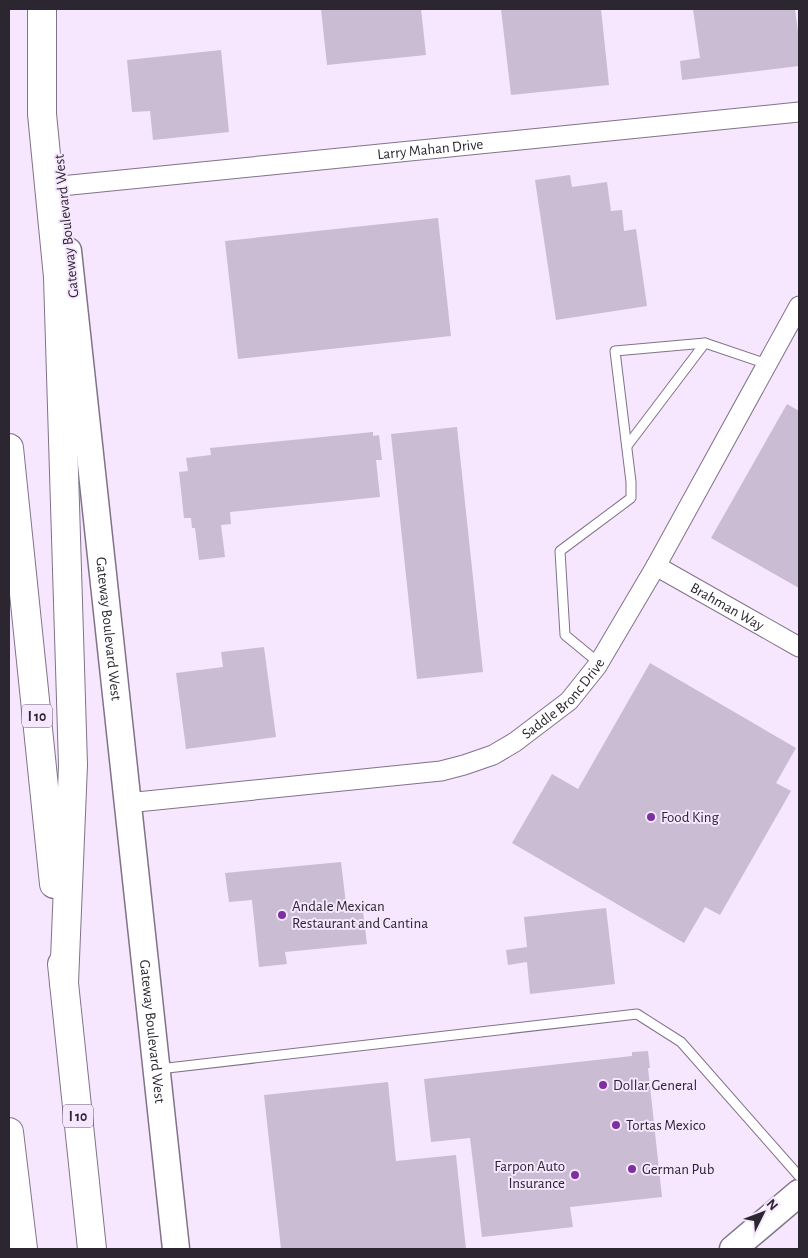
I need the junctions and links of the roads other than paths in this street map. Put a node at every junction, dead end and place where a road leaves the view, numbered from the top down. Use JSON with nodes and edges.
{"nodes":[{"id":1,"x":42,"y":9,"type":"edge"},
{"id":2,"x":799,"y":112,"type":"edge"},
{"id":3,"x":61,"y":186,"type":"junction"},
{"id":4,"x":799,"y":306,"type":"edge"},
{"id":5,"x":705,"y":343,"type":"junction"},
{"id":6,"x":767,"y":364,"type":"junction"},
{"id":7,"x":627,"y":446,"type":"junction"},
{"id":8,"x":9,"y":448,"type":"edge"},
{"id":9,"x":656,"y":566,"type":"junction"},
{"id":10,"x":799,"y":647,"type":"edge"},
{"id":11,"x":599,"y":663,"type":"junction"},
{"id":12,"x":127,"y":803,"type":"junction"},
{"id":13,"x":64,"y":983,"type":"junction"},
{"id":14,"x":157,"y":1069,"type":"junction"},
{"id":15,"x":9,"y":1132,"type":"edge"},
{"id":16,"x":799,"y":1176,"type":"edge"},
{"id":17,"x":799,"y":1194,"type":"edge"},
{"id":18,"x":23,"y":1249,"type":"edge"},
{"id":19,"x":92,"y":1249,"type":"edge"},
{"id":20,"x":176,"y":1249,"type":"edge"},
{"id":21,"x":733,"y":1249,"type":"edge"}],
"edges":[{"from":1,"to":3,"type":"main road","name":"Gateway Boulevard West"},
{"from":1,"to":13,"type":"highway"},
{"from":2,"to":3,"type":"street","name":"Larry Mahan Drive"},
{"from":3,"to":12,"type":"main road","name":"Gateway Boulevard West"},
{"from":4,"to":6,"type":"street","name":"Saddle Bronc Drive"},
{"from":5,"to":6,"type":"lane"},
{"from":5,"to":7,"type":"lane"},
{"from":5,"to":7,"type":"lane"},
{"from":6,"to":9,"type":"street","name":"Saddle Bronc Drive"},
{"from":7,"to":11,"type":"lane"},
{"from":8,"to":13,"type":"highway","number":"I 10"},
{"from":9,"to":10,"type":"street","name":"Brahman Way"},
{"from":9,"to":11,"type":"street","name":"Saddle Bronc Drive"},
{"from":11,"to":12,"type":"street","name":"Saddle Bronc Drive"},
{"from":12,"to":14,"type":"main road","name":"Gateway Boulevard West"},
{"from":13,"to":19,"type":"highway","number":"I 10"},
{"from":14,"to":16,"type":"lane"},
{"from":14,"to":20,"type":"main road","name":"Gateway Boulevard West"},
{"from":15,"to":18,"type":"highway"},
{"from":17,"to":21,"type":"main road"}]}
